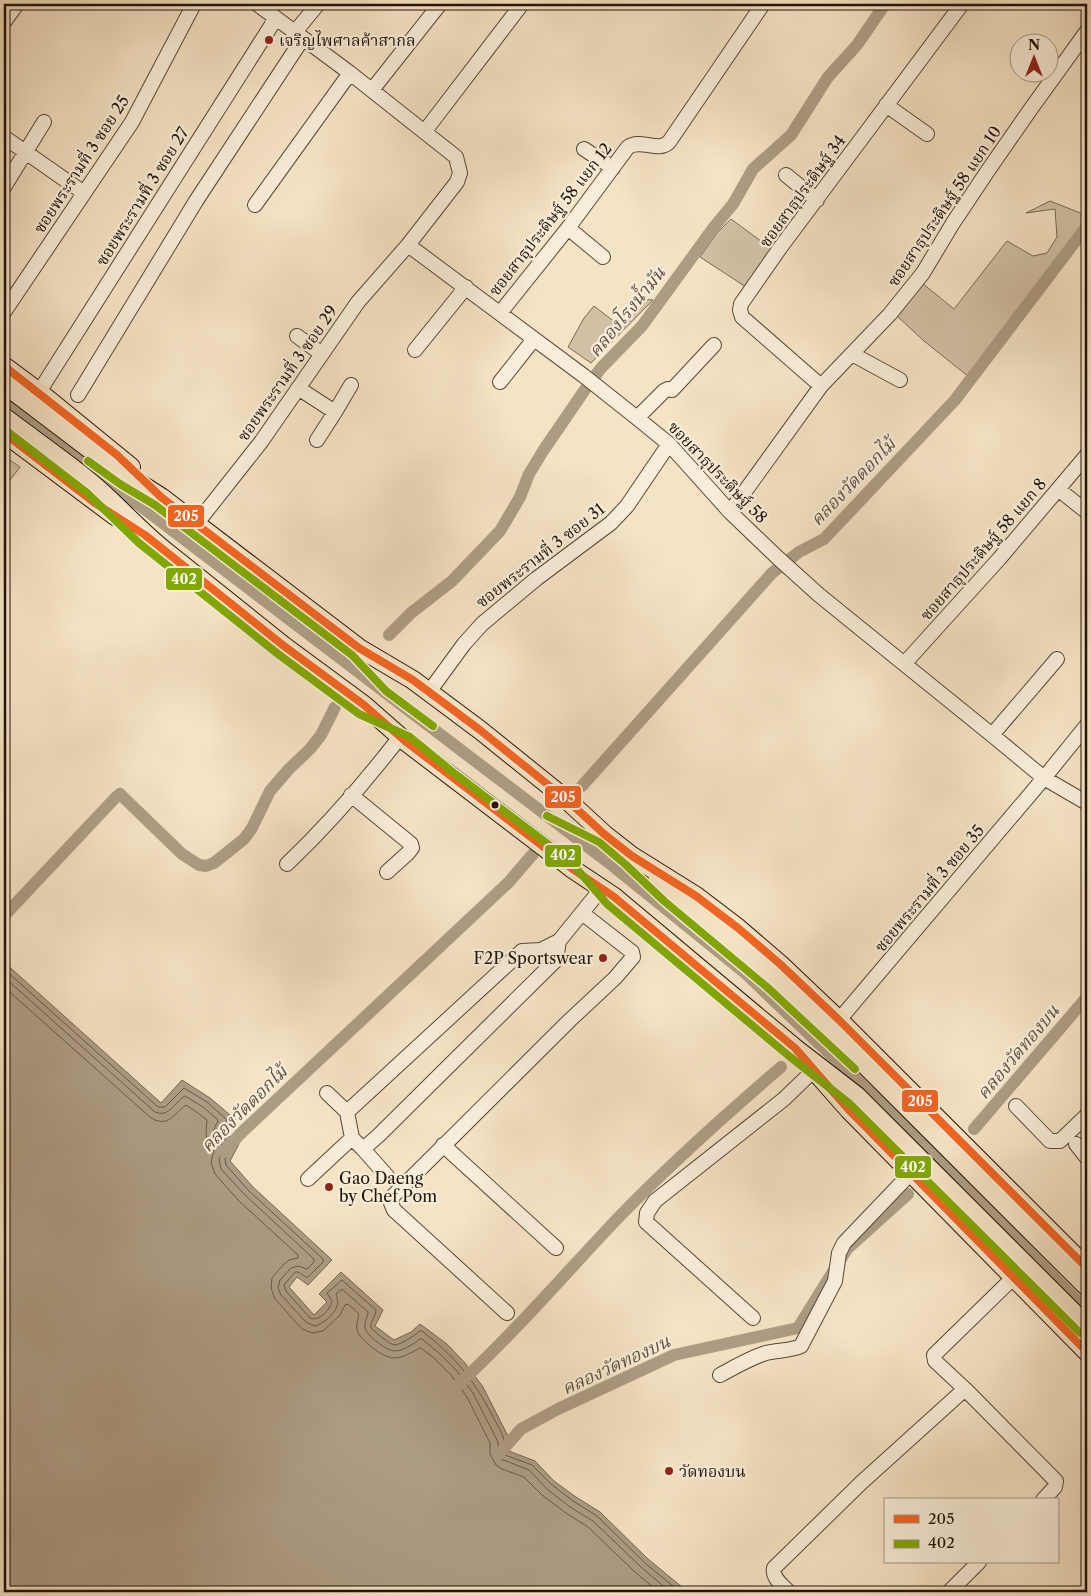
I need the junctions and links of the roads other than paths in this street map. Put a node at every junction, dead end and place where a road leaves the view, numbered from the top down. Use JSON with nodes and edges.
{"nodes":[{"id":1,"x":17,"y":4,"type":"edge"},
{"id":2,"x":194,"y":4,"type":"edge"},
{"id":3,"x":257,"y":4,"type":"edge"},
{"id":4,"x":318,"y":4,"type":"edge"},
{"id":5,"x":440,"y":4,"type":"edge"},
{"id":6,"x":522,"y":4,"type":"edge"},
{"id":7,"x":763,"y":4,"type":"edge"},
{"id":8,"x":962,"y":4,"type":"edge"},
{"id":9,"x":276,"y":18,"type":"junction"},
{"id":10,"x":4,"y":22,"type":"edge"},
{"id":11,"x":1087,"y":31,"type":"edge"},
{"id":12,"x":299,"y":35,"type":"junction"},
{"id":13,"x":350,"y":73,"type":"junction"},
{"id":14,"x":372,"y":90,"type":"junction"},
{"id":15,"x":886,"y":105,"type":"junction"},
{"id":16,"x":44,"y":122,"type":"dead end"},
{"id":17,"x":425,"y":131,"type":"junction"},
{"id":18,"x":927,"y":134,"type":"dead end"},
{"id":19,"x":4,"y":137,"type":"edge"},
{"id":20,"x":584,"y":149,"type":"dead end"},
{"id":21,"x":26,"y":152,"type":"junction"},
{"id":22,"x":612,"y":168,"type":"junction"},
{"id":23,"x":786,"y":176,"type":"dead end"},
{"id":24,"x":4,"y":187,"type":"edge"},
{"id":25,"x":84,"y":194,"type":"junction"},
{"id":26,"x":817,"y":200,"type":"junction"},
{"id":27,"x":256,"y":205,"type":"dead end"},
{"id":28,"x":568,"y":228,"type":"junction"},
{"id":29,"x":408,"y":245,"type":"junction"},
{"id":30,"x":603,"y":257,"type":"dead end"},
{"id":31,"x":466,"y":288,"type":"junction"},
{"id":32,"x":4,"y":312,"type":"edge"},
{"id":33,"x":500,"y":313,"type":"junction"},
{"id":34,"x":297,"y":336,"type":"dead end"},
{"id":35,"x":534,"y":338,"type":"junction"},
{"id":36,"x":714,"y":345,"type":"dead end"},
{"id":37,"x":415,"y":350,"type":"dead end"},
{"id":38,"x":322,"y":354,"type":"junction"},
{"id":39,"x":852,"y":354,"type":"junction"},
{"id":40,"x":4,"y":366,"type":"edge"},
{"id":41,"x":900,"y":380,"type":"dead end"},
{"id":42,"x":500,"y":382,"type":"dead end"},
{"id":43,"x":4,"y":384,"type":"edge"},
{"id":44,"x":351,"y":385,"type":"dead end"},
{"id":45,"x":821,"y":386,"type":"junction"},
{"id":46,"x":298,"y":388,"type":"junction"},
{"id":47,"x":39,"y":392,"type":"junction"},
{"id":48,"x":78,"y":396,"type":"dead end"},
{"id":49,"x":335,"y":412,"type":"junction"},
{"id":50,"x":4,"y":416,"type":"edge"},
{"id":51,"x":638,"y":418,"type":"junction"},
{"id":52,"x":4,"y":433,"type":"edge"},
{"id":53,"x":317,"y":440,"type":"dead end"},
{"id":54,"x":669,"y":444,"type":"junction"},
{"id":55,"x":1087,"y":455,"type":"edge"},
{"id":56,"x":1058,"y":490,"type":"junction"},
{"id":57,"x":161,"y":497,"type":"junction"},
{"id":58,"x":730,"y":512,"type":"junction"},
{"id":59,"x":1087,"y":512,"type":"edge"},
{"id":60,"x":197,"y":524,"type":"junction"},
{"id":61,"x":145,"y":535,"type":"junction"},
{"id":62,"x":1057,"y":659,"type":"dead end"},
{"id":63,"x":904,"y":664,"type":"junction"},
{"id":64,"x":429,"y":692,"type":"junction"},
{"id":65,"x":1087,"y":725,"type":"edge"},
{"id":66,"x":992,"y":734,"type":"junction"},
{"id":67,"x":400,"y":736,"type":"junction"},
{"id":68,"x":1044,"y":778,"type":"junction"},
{"id":69,"x":351,"y":795,"type":"junction"},
{"id":70,"x":1087,"y":804,"type":"edge"},
{"id":71,"x":632,"y":856,"type":"junction"},
{"id":72,"x":287,"y":864,"type":"dead end"},
{"id":73,"x":387,"y":872,"type":"dead end"},
{"id":74,"x":602,"y":888,"type":"junction"},
{"id":75,"x":582,"y":913,"type":"junction"},
{"id":76,"x":559,"y":941,"type":"junction"},
{"id":77,"x":839,"y":1020,"type":"junction"},
{"id":78,"x":795,"y":1048,"type":"junction"},
{"id":79,"x":814,"y":1070,"type":"junction"},
{"id":80,"x":327,"y":1093,"type":"dead end"},
{"id":81,"x":1016,"y":1106,"type":"dead end"},
{"id":82,"x":347,"y":1112,"type":"junction"},
{"id":83,"x":1087,"y":1116,"type":"edge"},
{"id":84,"x":352,"y":1138,"type":"junction"},
{"id":85,"x":1076,"y":1144,"type":"dead end"},
{"id":86,"x":443,"y":1146,"type":"junction"},
{"id":87,"x":363,"y":1149,"type":"junction"},
{"id":88,"x":1087,"y":1158,"type":"edge"},
{"id":89,"x":911,"y":1173,"type":"junction"},
{"id":90,"x":387,"y":1176,"type":"dead end"},
{"id":91,"x":308,"y":1180,"type":"dead end"},
{"id":92,"x":556,"y":1248,"type":"dead end"},
{"id":93,"x":1087,"y":1268,"type":"edge"},
{"id":94,"x":1014,"y":1277,"type":"junction"},
{"id":95,"x":1087,"y":1286,"type":"edge"},
{"id":96,"x":507,"y":1313,"type":"dead end"},
{"id":97,"x":753,"y":1318,"type":"dead end"},
{"id":98,"x":1087,"y":1326,"type":"edge"},
{"id":99,"x":1087,"y":1352,"type":"edge"},
{"id":100,"x":720,"y":1375,"type":"dead end"},
{"id":101,"x":965,"y":1389,"type":"junction"},
{"id":102,"x":1044,"y":1498,"type":"edge"},
{"id":103,"x":977,"y":1564,"type":"edge"},
{"id":104,"x":789,"y":1592,"type":"edge"},
{"id":105,"x":948,"y":1592,"type":"edge"}],
"edges":[{"from":1,"to":10,"type":"street"},
{"from":2,"to":25,"type":"street","name":"ซอยพระรามที่ 3 ซอย 25"},
{"from":3,"to":9,"type":"street"},
{"from":4,"to":12,"type":"street"},
{"from":5,"to":14,"type":"street"},
{"from":6,"to":17,"type":"street"},
{"from":7,"to":22,"type":"street","name":"ซอยสาธุประดิษฐ์ 58 แยก 12"},
{"from":8,"to":15,"type":"street","name":"ซอยสาธุประดิษฐ์ 34"},
{"from":9,"to":12,"type":"street"},
{"from":9,"to":47,"type":"street","name":"ซอยพระรามที่ 3 ซอย 27"},
{"from":11,"to":39,"type":"street","name":"ซอยสาธุประดิษฐ์ 58 แยก 10"},
{"from":12,"to":13,"type":"street"},
{"from":12,"to":48,"type":"street"},
{"from":13,"to":14,"type":"street"},
{"from":13,"to":27,"type":"street"},
{"from":14,"to":17,"type":"street"},
{"from":15,"to":18,"type":"street"},
{"from":15,"to":26,"type":"street","name":"ซอยสาธุประดิษฐ์ 34"},
{"from":16,"to":21,"type":"street"},
{"from":17,"to":29,"type":"street"},
{"from":19,"to":21,"type":"street"},
{"from":20,"to":22,"type":"street"},
{"from":21,"to":24,"type":"street"},
{"from":21,"to":25,"type":"street"},
{"from":22,"to":28,"type":"street","name":"ซอยสาธุประดิษฐ์ 58 แยก 12"},
{"from":23,"to":26,"type":"street"},
{"from":25,"to":32,"type":"street","name":"ซอยพระรามที่ 3 ซอย 25"},
{"from":26,"to":45,"type":"street","name":"ซอยสาธุประดิษฐ์ 34"},
{"from":28,"to":30,"type":"street"},
{"from":28,"to":33,"type":"street","name":"ซอยสาธุประดิษฐ์ 58 แยก 12"},
{"from":29,"to":31,"type":"street","name":"ซอยสาธุประดิษฐ์ 58"},
{"from":29,"to":38,"type":"street","name":"ซอยพระรามที่ 3 ซอย 29"},
{"from":31,"to":33,"type":"street","name":"ซอยสาธุประดิษฐ์ 58"},
{"from":31,"to":37,"type":"street"},
{"from":33,"to":35,"type":"street","name":"ซอยสาธุประดิษฐ์ 58"},
{"from":34,"to":38,"type":"street"},
{"from":35,"to":42,"type":"street"},
{"from":35,"to":51,"type":"street","name":"ซอยสาธุประดิษฐ์ 58"},
{"from":36,"to":51,"type":"street"},
{"from":38,"to":46,"type":"street","name":"ซอยพระรามที่ 3 ซอย 29"},
{"from":39,"to":41,"type":"street"},
{"from":39,"to":45,"type":"street","name":"ซอยสาธุประดิษฐ์ 58 แยก 10"},
{"from":40,"to":47,"type":"main road"},
{"from":43,"to":57,"type":"main road"},
{"from":44,"to":49,"type":"street"},
{"from":45,"to":58,"type":"street","name":"ซอยสาธุประดิษฐ์ 58 แยก 10"},
{"from":46,"to":49,"type":"street"},
{"from":46,"to":60,"type":"street","name":"ซอยพระรามที่ 3 ซอย 29"},
{"from":47,"to":57,"type":"main road"},
{"from":49,"to":53,"type":"street"},
{"from":50,"to":61,"type":"main road"},
{"from":51,"to":54,"type":"street","name":"ซอยสาธุประดิษฐ์ 58"},
{"from":52,"to":61,"type":"main road"},
{"from":54,"to":58,"type":"street","name":"ซอยสาธุประดิษฐ์ 58"},
{"from":54,"to":64,"type":"street","name":"ซอยพระรามที่ 3 ซอย 31"},
{"from":55,"to":56,"type":"street","name":"ซอยสาธุประดิษฐ์ 58 แยก 8"},
{"from":56,"to":59,"type":"street"},
{"from":56,"to":63,"type":"street","name":"ซอยสาธุประดิษฐ์ 58 แยก 8"},
{"from":57,"to":60,"type":"main road"},
{"from":58,"to":63,"type":"street","name":"ซอยสาธุประดิษฐ์ 58"},
{"from":60,"to":64,"type":"main road"},
{"from":61,"to":67,"type":"main road"},
{"from":62,"to":66,"type":"street"},
{"from":63,"to":66,"type":"street","name":"ซอยสาธุประดิษฐ์ 58"},
{"from":64,"to":71,"type":"main road"},
{"from":65,"to":68,"type":"street","name":"ซอยพระรามที่ 3 ซอย 35"},
{"from":66,"to":68,"type":"street","name":"ซอยสาธุประดิษฐ์ 58"},
{"from":67,"to":69,"type":"street"},
{"from":67,"to":74,"type":"main road"},
{"from":68,"to":70,"type":"street","name":"ซอยสาธุประดิษฐ์ 58"},
{"from":68,"to":77,"type":"street","name":"ซอยพระรามที่ 3 ซอย 35"},
{"from":69,"to":72,"type":"street"},
{"from":69,"to":73,"type":"street"},
{"from":71,"to":77,"type":"main road"},
{"from":71,"to":95,"type":"main road"},
{"from":74,"to":75,"type":"street"},
{"from":74,"to":78,"type":"main road"},
{"from":75,"to":76,"type":"street"},
{"from":75,"to":86,"type":"street"},
{"from":76,"to":82,"type":"street"},
{"from":76,"to":87,"type":"street"},
{"from":77,"to":93,"type":"main road"},
{"from":78,"to":79,"type":"main road"},
{"from":78,"to":98,"type":"main road"},
{"from":79,"to":89,"type":"main road"},
{"from":79,"to":97,"type":"street"},
{"from":80,"to":82,"type":"street"},
{"from":81,"to":83,"type":"street"},
{"from":82,"to":84,"type":"street"},
{"from":84,"to":87,"type":"street"},
{"from":84,"to":91,"type":"street"},
{"from":85,"to":88,"type":"street"},
{"from":86,"to":92,"type":"street"},
{"from":86,"to":96,"type":"street"},
{"from":87,"to":90,"type":"street"},
{"from":89,"to":94,"type":"main road"},
{"from":89,"to":100,"type":"street"},
{"from":94,"to":99,"type":"main road"},
{"from":94,"to":101,"type":"street"},
{"from":101,"to":102,"type":"street"},
{"from":101,"to":104,"type":"street"},
{"from":103,"to":105,"type":"street"}]}
